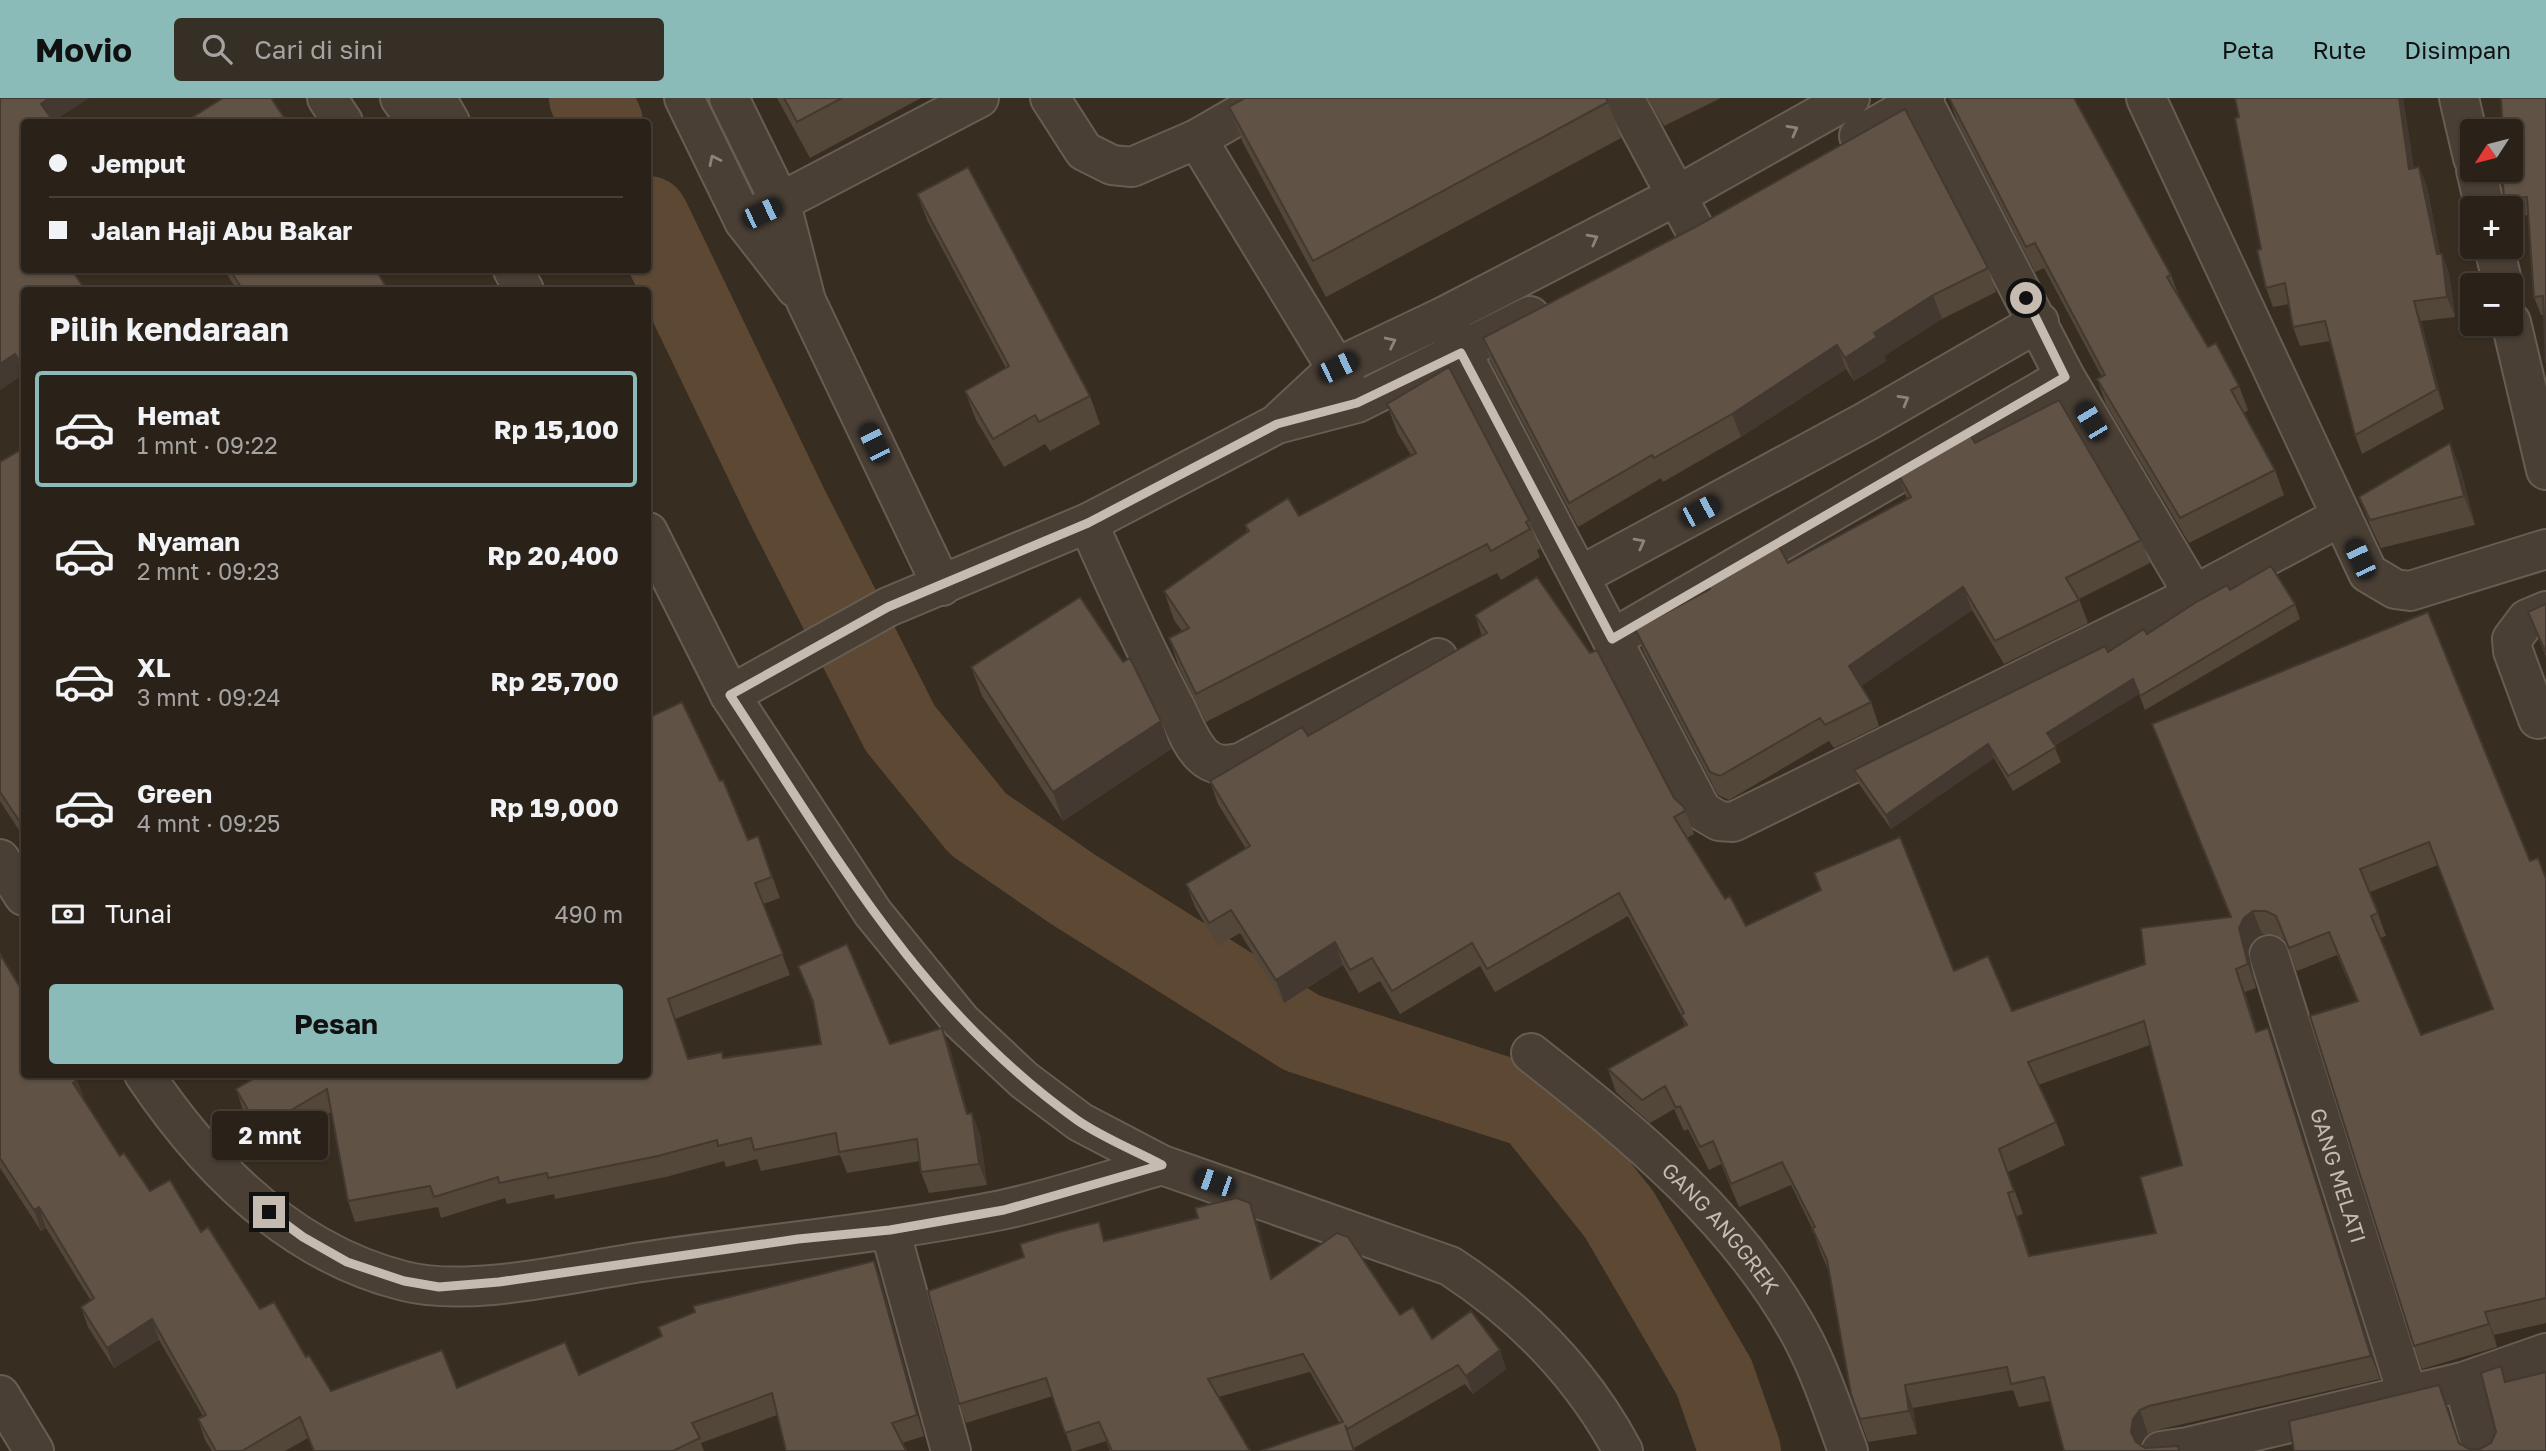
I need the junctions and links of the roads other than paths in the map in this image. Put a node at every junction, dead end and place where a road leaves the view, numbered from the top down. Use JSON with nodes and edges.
{"nodes":[{"id":1,"x":327,"y":98,"type":"edge"},
{"id":2,"x":400,"y":98,"type":"edge"},
{"id":3,"x":436,"y":98,"type":"edge"},
{"id":4,"x":684,"y":98,"type":"edge"},
{"id":5,"x":729,"y":98,"type":"edge"},
{"id":6,"x":979,"y":98,"type":"edge"},
{"id":7,"x":1050,"y":98,"type":"edge"},
{"id":8,"x":1624,"y":98,"type":"edge"},
{"id":9,"x":1850,"y":98,"type":"edge"},
{"id":10,"x":2146,"y":98,"type":"edge"},
{"id":11,"x":2459,"y":98,"type":"edge"},
{"id":12,"x":1923,"y":99,"type":"edge"},
{"id":13,"x":1247,"y":103,"type":"edge"},
{"id":14,"x":341,"y":119,"type":"edge"},
{"id":15,"x":415,"y":119,"type":"edge"},
{"id":16,"x":448,"y":119,"type":"edge"},
{"id":17,"x":2464,"y":119,"type":"edge"},
{"id":18,"x":1197,"y":139,"type":"junction"},
{"id":19,"x":1827,"y":155,"type":"edge"},
{"id":20,"x":1676,"y":195,"type":"junction"},
{"id":21,"x":780,"y":204,"type":"junction"},
{"id":22,"x":1731,"y":209,"type":"edge"},
{"id":23,"x":744,"y":221,"type":"junction"},
{"id":24,"x":1695,"y":230,"type":"junction"},
{"id":25,"x":1658,"y":249,"type":"edge"},
{"id":26,"x":806,"y":301,"type":"junction"},
{"id":27,"x":1559,"y":301,"type":"edge"},
{"id":28,"x":1443,"y":317,"type":"junction"},
{"id":29,"x":2039,"y":323,"type":"junction"},
{"id":30,"x":2514,"y":336,"type":"edge"},
{"id":31,"x":1461,"y":353,"type":"junction"},
{"id":32,"x":1338,"y":367,"type":"junction"},
{"id":33,"x":2065,"y":377,"type":"junction"},
{"id":34,"x":1357,"y":403,"type":"junction"},
{"id":35,"x":1867,"y":421,"type":"junction"},
{"id":36,"x":1277,"y":424,"type":"junction"},
{"id":37,"x":2546,"y":470,"type":"edge"},
{"id":38,"x":1895,"y":474,"type":"junction"},
{"id":39,"x":2340,"y":517,"type":"junction"},
{"id":40,"x":1088,"y":523,"type":"junction"},
{"id":41,"x":651,"y":539,"type":"edge"},
{"id":42,"x":2546,"y":549,"type":"edge"},
{"id":43,"x":1580,"y":576,"type":"junction"},
{"id":44,"x":942,"y":586,"type":"junction"},
{"id":45,"x":2194,"y":595,"type":"junction"},
{"id":46,"x":2546,"y":611,"type":"edge"},
{"id":47,"x":1612,"y":639,"type":"junction"},
{"id":48,"x":1438,"y":658,"type":"edge"},
{"id":49,"x":730,"y":695,"type":"junction"},
{"id":50,"x":2538,"y":719,"type":"dead end"},
{"id":51,"x":0,"y":859,"type":"edge"},
{"id":52,"x":21,"y":890,"type":"edge"},
{"id":53,"x":2269,"y":955,"type":"dead end"},
{"id":54,"x":1531,"y":1053,"type":"dead end"},
{"id":55,"x":147,"y":1078,"type":"edge"},
{"id":56,"x":1162,"y":1165,"type":"junction"},
{"id":57,"x":890,"y":1230,"type":"junction"},
{"id":58,"x":2546,"y":1353,"type":"edge"},
{"id":59,"x":2463,"y":1382,"type":"junction"},
{"id":60,"x":0,"y":1395,"type":"edge"},
{"id":61,"x":2408,"y":1396,"type":"junction"},
{"id":62,"x":34,"y":1451,"type":"edge"},
{"id":63,"x":951,"y":1451,"type":"edge"},
{"id":64,"x":1623,"y":1451,"type":"edge"},
{"id":65,"x":1848,"y":1451,"type":"edge"},
{"id":66,"x":2161,"y":1451,"type":"edge"},
{"id":67,"x":2483,"y":1451,"type":"edge"}],
"edges":[{"from":1,"to":14,"type":"street"},
{"from":2,"to":15,"type":"street"},
{"from":3,"to":16,"type":"street"},
{"from":23,"to":4,"type":"street","one_way":true},
{"from":5,"to":21,"type":"street"},
{"from":6,"to":21,"type":"street"},
{"from":7,"to":18,"type":"street"},
{"from":8,"to":20,"type":"street"},
{"from":20,"to":9,"type":"street","one_way":true},
{"from":10,"to":39,"type":"street"},
{"from":11,"to":17,"type":"street"},
{"from":12,"to":19,"type":"street"},
{"from":12,"to":29,"type":"street"},
{"from":13,"to":18,"type":"street"},
{"from":18,"to":32,"type":"street"},
{"from":20,"to":24,"type":"street"},
{"from":28,"to":20,"type":"street","one_way":true},
{"from":21,"to":23,"type":"street"},
{"from":21,"to":26,"type":"street"},
{"from":22,"to":24,"type":"street"},
{"from":23,"to":26,"type":"street"},
{"from":24,"to":25,"type":"street"},
{"from":26,"to":44,"type":"street"},
{"from":27,"to":31,"type":"street"},
{"from":28,"to":31,"type":"street"},
{"from":32,"to":28,"type":"street","one_way":true},
{"from":29,"to":33,"type":"street"},
{"from":35,"to":29,"type":"street","one_way":true},
{"from":30,"to":37,"type":"street"},
{"from":31,"to":34,"type":"street"},
{"from":31,"to":43,"type":"street"},
{"from":32,"to":34,"type":"street"},
{"from":32,"to":36,"type":"street"},
{"from":33,"to":38,"type":"street"},
{"from":33,"to":45,"type":"street"},
{"from":34,"to":36,"type":"street"},
{"from":35,"to":38,"type":"street"},
{"from":43,"to":35,"type":"street","one_way":true},
{"from":36,"to":40,"type":"street"},
{"from":38,"to":47,"type":"street"},
{"from":39,"to":42,"type":"street"},
{"from":39,"to":45,"type":"street"},
{"from":40,"to":44,"type":"street"},
{"from":40,"to":48,"type":"street"},
{"from":41,"to":49,"type":"street"},
{"from":43,"to":47,"type":"street"},
{"from":44,"to":49,"type":"street"},
{"from":45,"to":47,"type":"street"},
{"from":46,"to":50,"type":"street"},
{"from":49,"to":56,"type":"street"},
{"from":51,"to":52,"type":"street"},
{"from":53,"to":61,"type":"street","name":"GANG MELATI"},
{"from":54,"to":65,"type":"street","name":"GANG ANGGREK"},
{"from":55,"to":57,"type":"street"},
{"from":56,"to":57,"type":"street"},
{"from":56,"to":64,"type":"street"},
{"from":57,"to":63,"type":"street"},
{"from":58,"to":59,"type":"street"},
{"from":59,"to":61,"type":"street"},
{"from":59,"to":67,"type":"street"},
{"from":60,"to":62,"type":"street"},
{"from":61,"to":66,"type":"street"}]}
